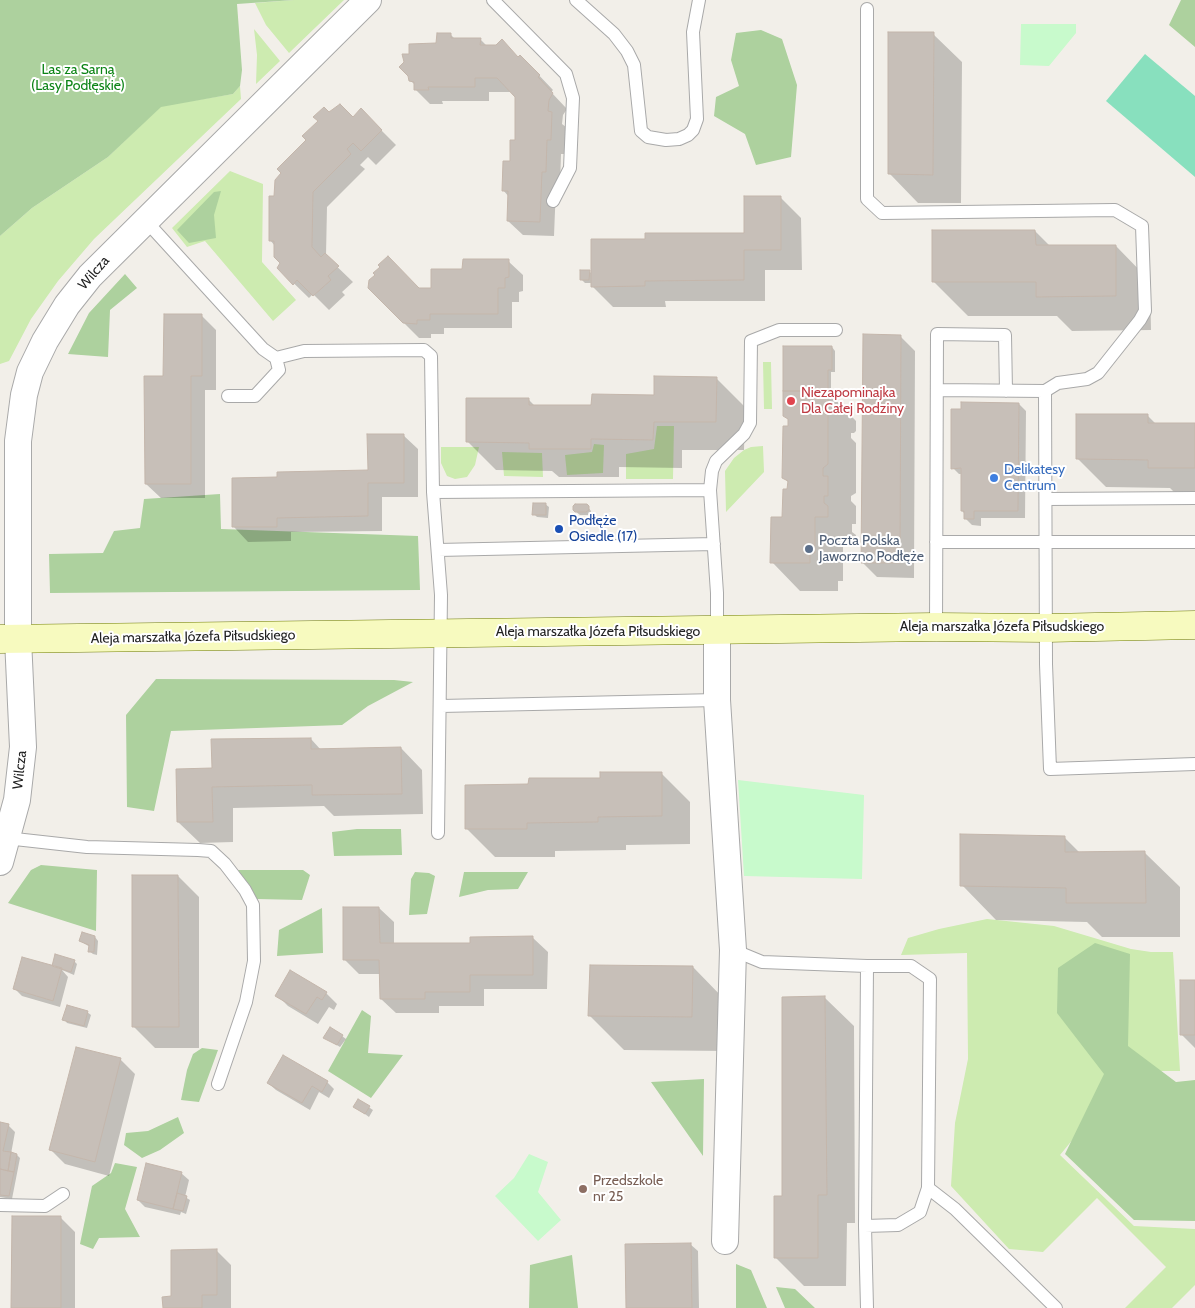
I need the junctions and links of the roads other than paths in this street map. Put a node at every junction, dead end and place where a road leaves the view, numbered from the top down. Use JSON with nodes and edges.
{"nodes":[{"id":1,"x":368,"y":0,"type":"edge"},
{"id":2,"x":493,"y":0,"type":"edge"},
{"id":3,"x":576,"y":0,"type":"edge"},
{"id":4,"x":699,"y":0,"type":"edge"},
{"id":5,"x":866,"y":9,"type":"dead end"},
{"id":6,"x":553,"y":201,"type":"dead end"},
{"id":7,"x":146,"y":221,"type":"junction"},
{"id":8,"x":836,"y":330,"type":"dead end"},
{"id":9,"x":276,"y":358,"type":"junction"},
{"id":10,"x":937,"y":390,"type":"junction"},
{"id":11,"x":1006,"y":391,"type":"junction"},
{"id":12,"x":1045,"y":391,"type":"junction"},
{"id":13,"x":228,"y":396,"type":"dead end"},
{"id":14,"x":710,"y":490,"type":"junction"},
{"id":15,"x":433,"y":492,"type":"junction"},
{"id":16,"x":1195,"y":498,"type":"edge"},
{"id":17,"x":1046,"y":499,"type":"junction"},
{"id":18,"x":936,"y":542,"type":"junction"},
{"id":19,"x":1195,"y":542,"type":"edge"},
{"id":20,"x":1046,"y":543,"type":"junction"},
{"id":21,"x":714,"y":544,"type":"junction"},
{"id":22,"x":438,"y":550,"type":"junction"},
{"id":23,"x":1195,"y":625,"type":"edge"},
{"id":24,"x":936,"y":627,"type":"junction"},
{"id":25,"x":1046,"y":628,"type":"junction"},
{"id":26,"x":717,"y":630,"type":"junction"},
{"id":27,"x":440,"y":633,"type":"junction"},
{"id":28,"x":9,"y":639,"type":"edge"},
{"id":29,"x":717,"y":700,"type":"junction"},
{"id":30,"x":441,"y":706,"type":"junction"},
{"id":31,"x":1195,"y":764,"type":"edge"},
{"id":32,"x":438,"y":833,"type":"dead end"},
{"id":33,"x":3,"y":848,"type":"edge"},
{"id":34,"x":733,"y":950,"type":"junction"},
{"id":35,"x":867,"y":966,"type":"junction"},
{"id":36,"x":218,"y":1084,"type":"dead end"},
{"id":37,"x":928,"y":1188,"type":"junction"},
{"id":38,"x":63,"y":1194,"type":"dead end"},
{"id":39,"x":0,"y":1205,"type":"edge"},
{"id":40,"x":865,"y":1226,"type":"junction"},
{"id":41,"x":725,"y":1240,"type":"dead end"},
{"id":42,"x":867,"y":1308,"type":"edge"},
{"id":43,"x":1056,"y":1308,"type":"edge"}],
"edges":[{"from":1,"to":7,"type":"street","name":"Wilcza"},
{"from":2,"to":6,"type":"lane"},
{"from":3,"to":4,"type":"lane"},
{"from":5,"to":12,"type":"lane"},
{"from":7,"to":9,"type":"lane"},
{"from":7,"to":28,"type":"street","name":"Wilcza"},
{"from":8,"to":14,"type":"lane"},
{"from":9,"to":13,"type":"lane"},
{"from":9,"to":15,"type":"lane"},
{"from":10,"to":11,"type":"lane"},
{"from":10,"to":11,"type":"lane"},
{"from":10,"to":18,"type":"lane"},
{"from":11,"to":12,"type":"lane"},
{"from":12,"to":17,"type":"lane"},
{"from":14,"to":15,"type":"lane"},
{"from":14,"to":21,"type":"lane"},
{"from":15,"to":22,"type":"lane"},
{"from":16,"to":17,"type":"lane"},
{"from":17,"to":20,"type":"lane"},
{"from":18,"to":20,"type":"lane"},
{"from":18,"to":24,"type":"lane"},
{"from":19,"to":20,"type":"lane"},
{"from":20,"to":25,"type":"lane"},
{"from":21,"to":22,"type":"lane"},
{"from":21,"to":26,"type":"lane"},
{"from":22,"to":27,"type":"lane"},
{"from":23,"to":25,"type":"street","name":"Aleja marszałka Józefa Piłsudskiego"},
{"from":24,"to":25,"type":"street","name":"Aleja marszałka Józefa Piłsudskiego"},
{"from":24,"to":26,"type":"street","name":"Aleja marszałka Józefa Piłsudskiego"},
{"from":25,"to":31,"type":"lane"},
{"from":26,"to":27,"type":"street","name":"Aleja marszałka Józefa Piłsudskiego"},
{"from":26,"to":29,"type":"street"},
{"from":27,"to":28,"type":"street","name":"Aleja marszałka Józefa Piłsudskiego"},
{"from":27,"to":30,"type":"lane"},
{"from":28,"to":33,"type":"street","name":"Wilcza"},
{"from":29,"to":30,"type":"lane"},
{"from":29,"to":34,"type":"street"},
{"from":30,"to":32,"type":"lane"},
{"from":33,"to":36,"type":"lane"},
{"from":34,"to":35,"type":"lane"},
{"from":34,"to":41,"type":"street"},
{"from":35,"to":37,"type":"lane"},
{"from":35,"to":40,"type":"lane"},
{"from":37,"to":40,"type":"lane"},
{"from":37,"to":43,"type":"lane"},
{"from":38,"to":39,"type":"lane"},
{"from":40,"to":42,"type":"lane"}]}
